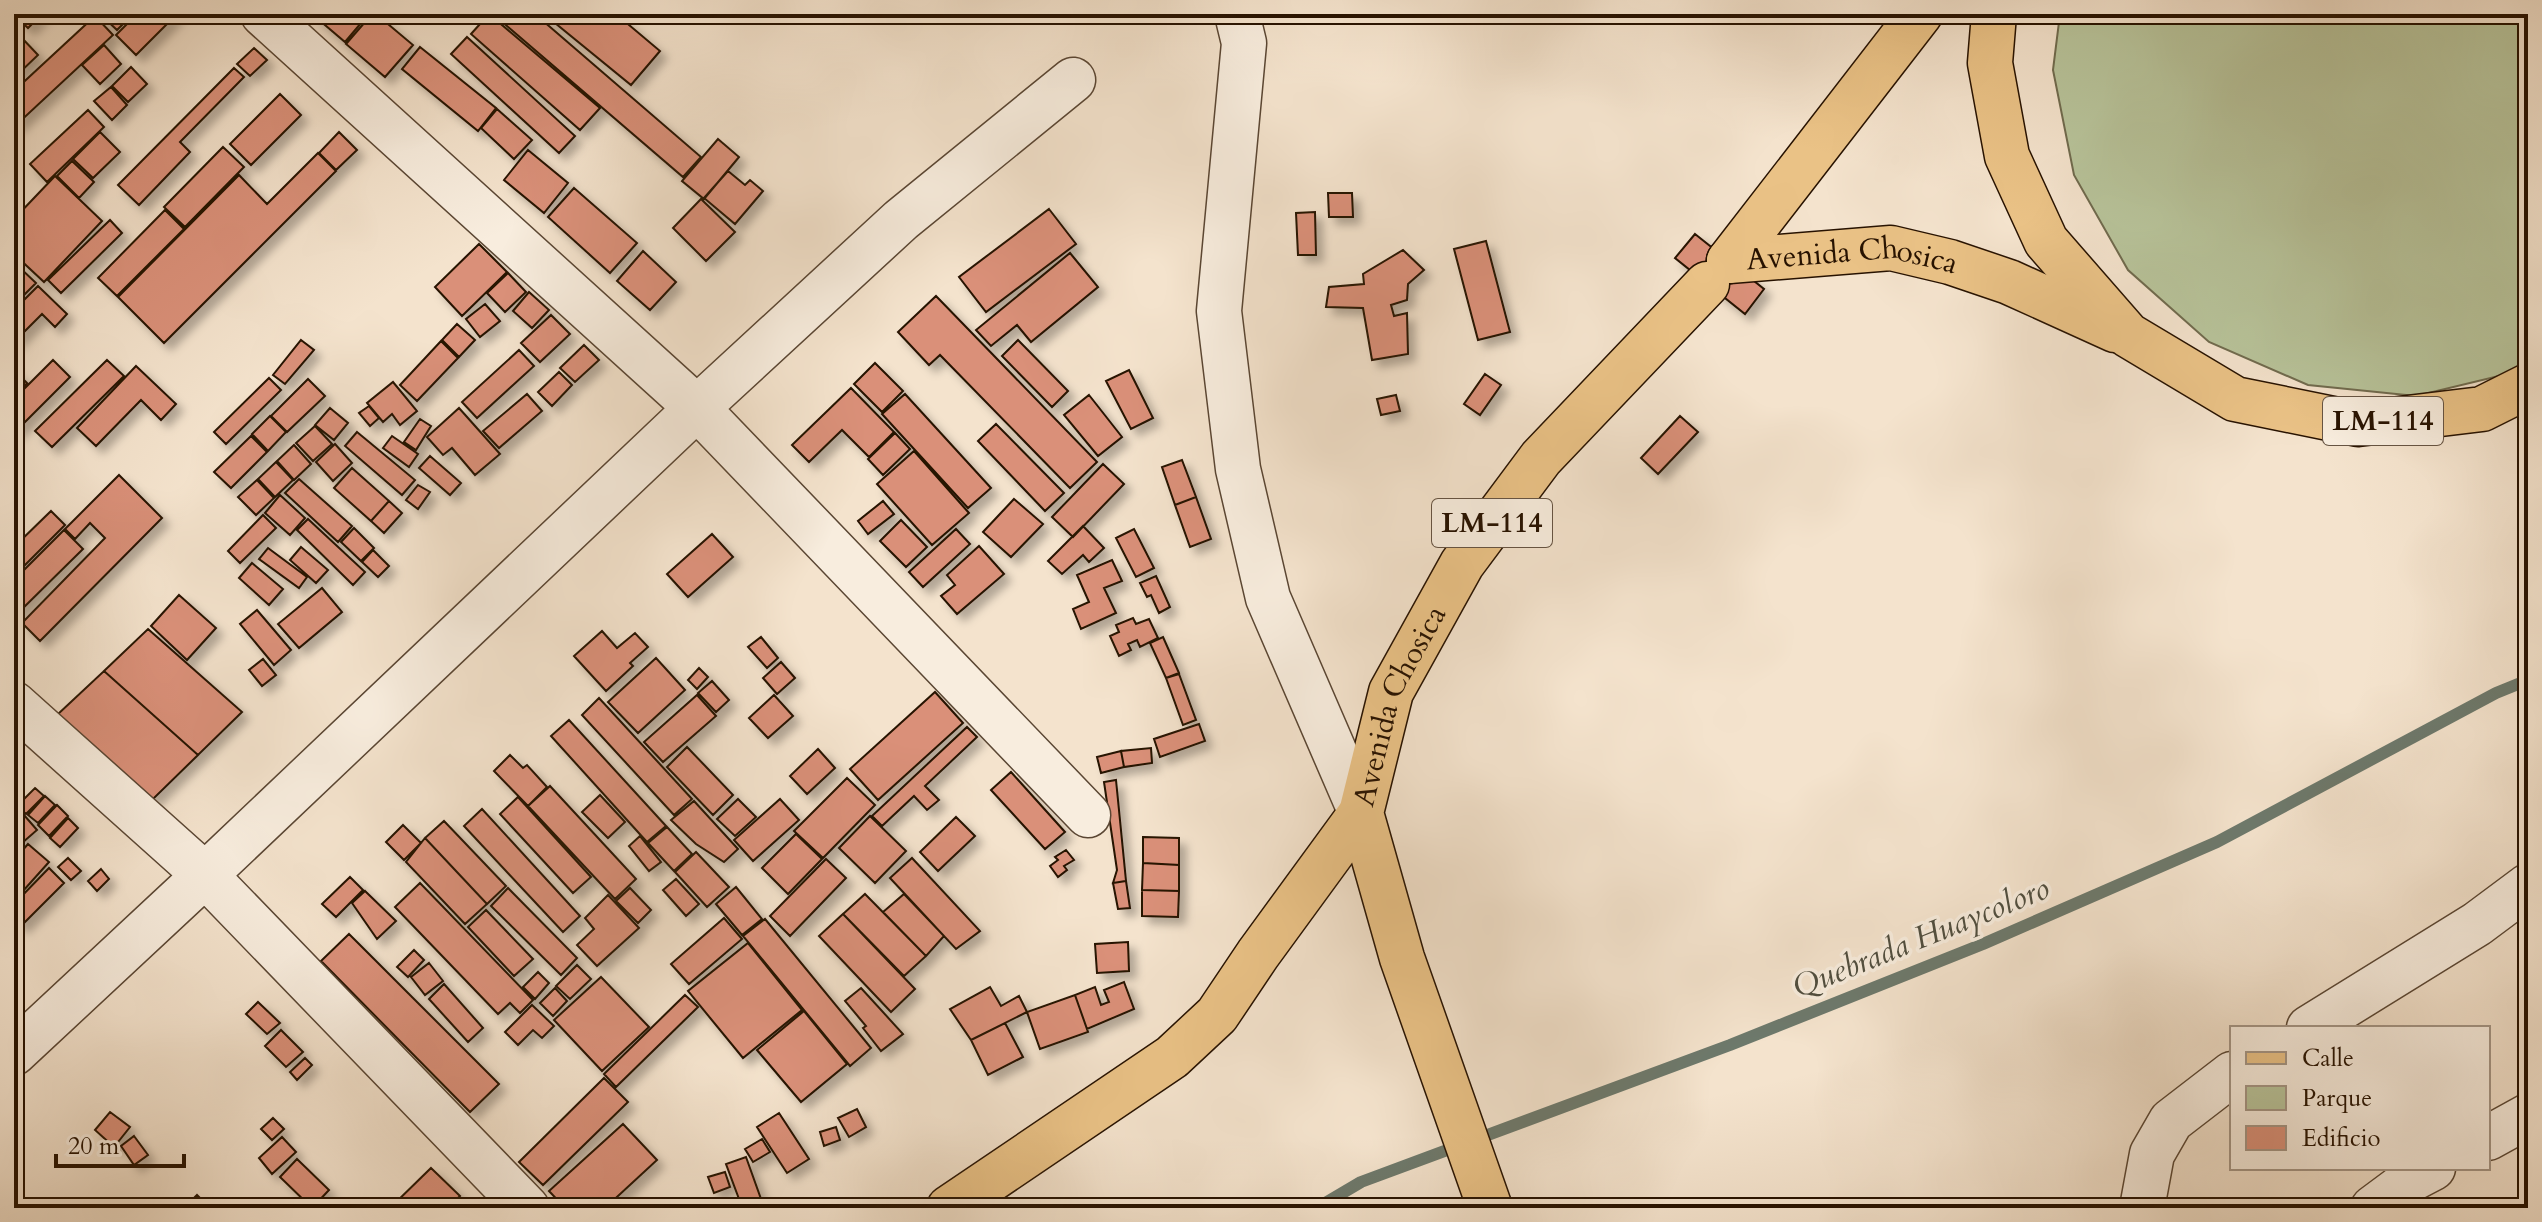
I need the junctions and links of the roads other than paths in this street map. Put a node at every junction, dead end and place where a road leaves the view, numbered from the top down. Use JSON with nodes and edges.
{"nodes":[{"id":1,"x":263,"y":14,"type":"edge"},
{"id":2,"x":1237,"y":14,"type":"edge"},
{"id":3,"x":1920,"y":14,"type":"edge"},
{"id":4,"x":1994,"y":14,"type":"edge"},
{"id":5,"x":1073,"y":80,"type":"dead end"},
{"id":6,"x":1707,"y":284,"type":"dead end"},
{"id":7,"x":2128,"y":335,"type":"junction"},
{"id":8,"x":2528,"y":386,"type":"edge"},
{"id":9,"x":697,"y":408,"type":"junction"},
{"id":10,"x":14,"y":704,"type":"edge"},
{"id":11,"x":1361,"y":813,"type":"junction"},
{"id":12,"x":1088,"y":815,"type":"dead end"},
{"id":13,"x":205,"y":875,"type":"junction"},
{"id":14,"x":2528,"y":886,"type":"edge"},
{"id":15,"x":2312,"y":1026,"type":"edge"},
{"id":16,"x":14,"y":1053,"type":"edge"},
{"id":17,"x":2230,"y":1076,"type":"edge"},
{"id":18,"x":2528,"y":1116,"type":"edge"},
{"id":19,"x":2490,"y":1137,"type":"edge"},
{"id":20,"x":2429,"y":1170,"type":"edge"},
{"id":21,"x":527,"y":1208,"type":"edge"},
{"id":22,"x":949,"y":1208,"type":"edge"},
{"id":23,"x":1490,"y":1208,"type":"edge"},
{"id":24,"x":2142,"y":1208,"type":"edge"},
{"id":25,"x":2373,"y":1208,"type":"edge"}],
"edges":[{"from":1,"to":9,"type":"street"},
{"from":2,"to":11,"type":"street"},
{"from":3,"to":7,"type":"main road","name":"Avenida Chosica","number":"LM-114"},
{"from":4,"to":7,"type":"main road","number":"LM-114"},
{"from":5,"to":9,"type":"street"},
{"from":6,"to":11,"type":"main road","name":"Avenida Chosica","number":"LM-114"},
{"from":7,"to":8,"type":"main road","number":"LM-114"},
{"from":9,"to":12,"type":"street"},
{"from":9,"to":13,"type":"street"},
{"from":10,"to":13,"type":"street"},
{"from":11,"to":22,"type":"main road"},
{"from":11,"to":23,"type":"main road","name":"Avenida Chosica","number":"LM-114"},
{"from":13,"to":16,"type":"street"},
{"from":13,"to":21,"type":"street"},
{"from":14,"to":15,"type":"street"},
{"from":17,"to":24,"type":"street"},
{"from":18,"to":19,"type":"street"},
{"from":20,"to":25,"type":"street"}]}
